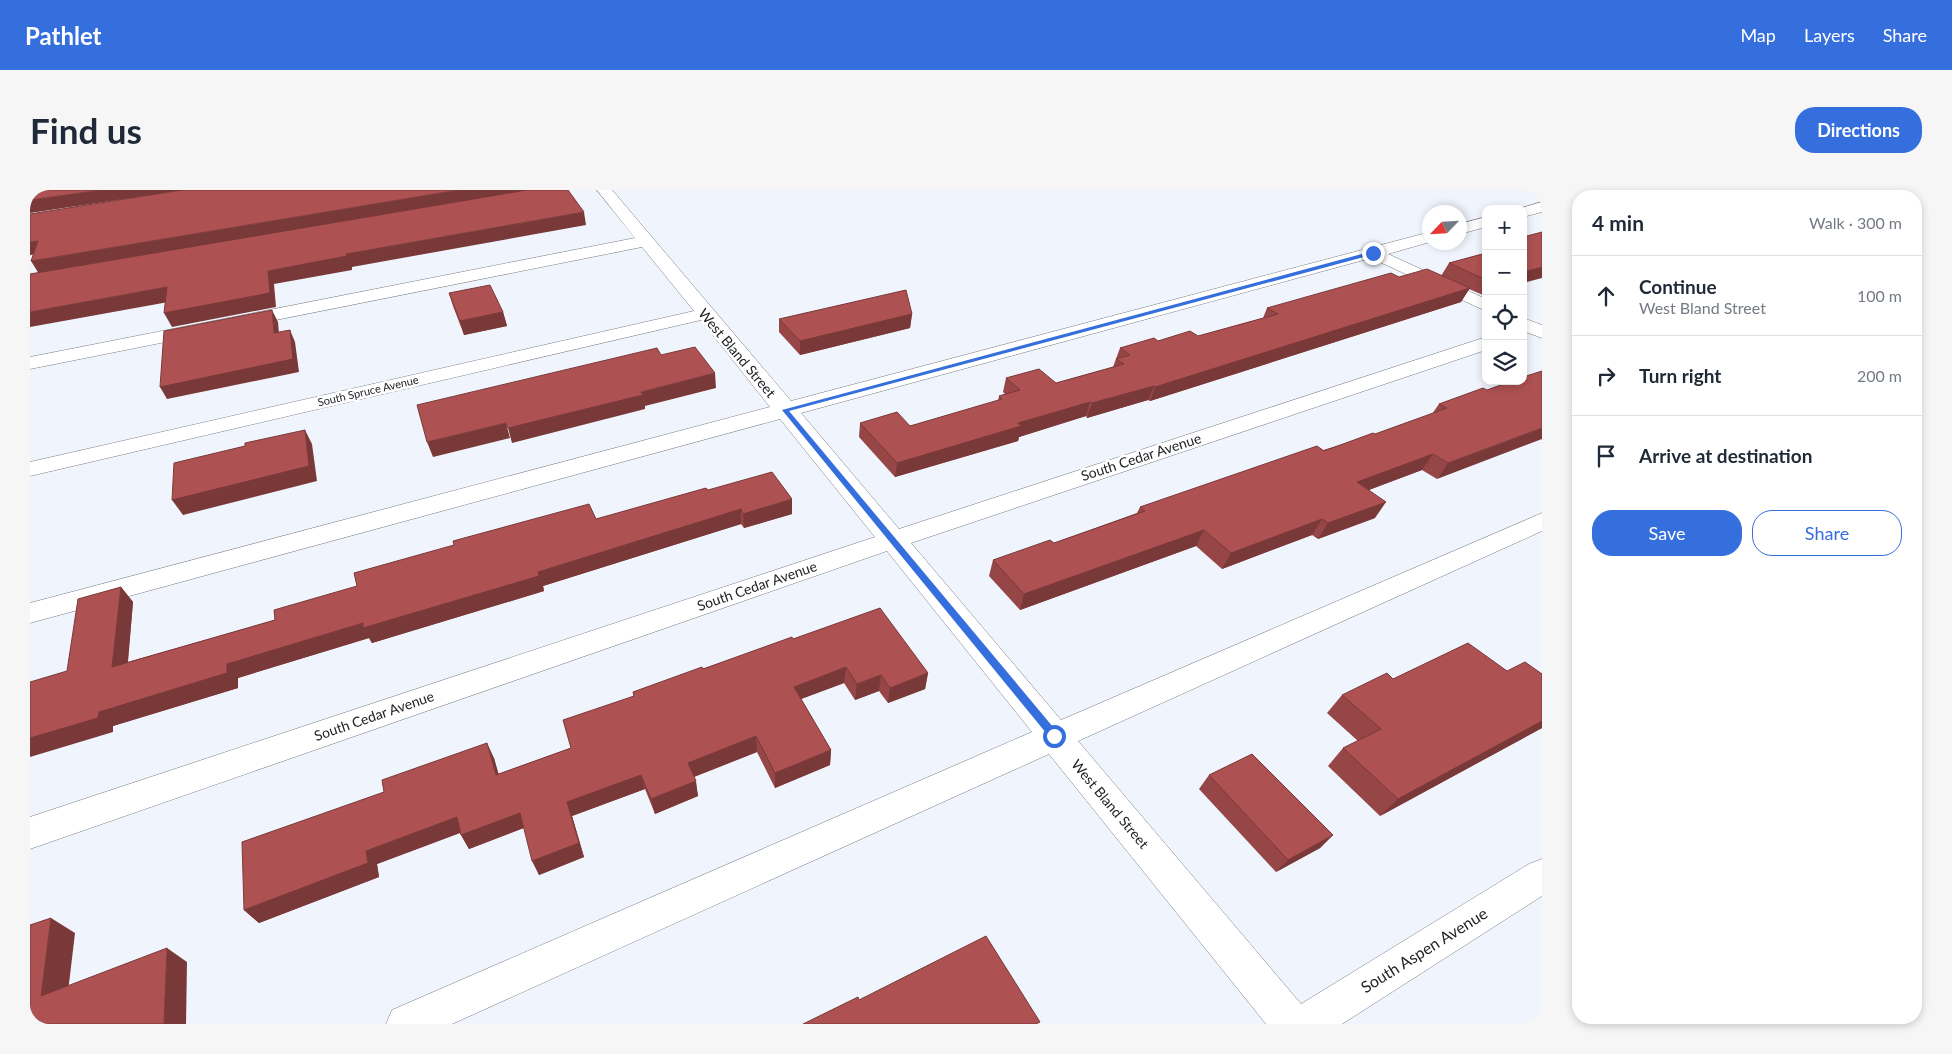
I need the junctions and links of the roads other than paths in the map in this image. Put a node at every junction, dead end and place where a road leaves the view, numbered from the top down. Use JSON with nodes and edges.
{"nodes":[{"id":1,"x":604,"y":190,"type":"edge"},
{"id":2,"x":1542,"y":207,"type":"edge"},
{"id":3,"x":1527,"y":211,"type":"edge"},
{"id":4,"x":1482,"y":223,"type":"edge"},
{"id":5,"x":1467,"y":227,"type":"edge"},
{"id":6,"x":1422,"y":239,"type":"edge"},
{"id":7,"x":646,"y":241,"type":"junction"},
{"id":8,"x":1373,"y":253,"type":"junction"},
{"id":9,"x":1482,"y":304,"type":"edge"},
{"id":10,"x":705,"y":314,"type":"junction"},
{"id":11,"x":1482,"y":344,"type":"edge"},
{"id":12,"x":30,"y":363,"type":"edge"},
{"id":13,"x":785,"y":410,"type":"junction"},
{"id":14,"x":30,"y":469,"type":"edge"},
{"id":15,"x":1542,"y":520,"type":"edge"},
{"id":16,"x":893,"y":540,"type":"junction"},
{"id":17,"x":30,"y":613,"type":"edge"},
{"id":18,"x":1054,"y":736,"type":"junction"},
{"id":19,"x":30,"y":833,"type":"edge"},
{"id":20,"x":1542,"y":876,"type":"edge"},
{"id":21,"x":406,"y":1024,"type":"edge"},
{"id":22,"x":1292,"y":1024,"type":"edge"},
{"id":23,"x":1305,"y":1024,"type":"edge"}],
"edges":[{"from":1,"to":7,"type":"street","name":"West Bland Street"},
{"from":2,"to":3,"type":"street"},
{"from":4,"to":5,"type":"street"},
{"from":6,"to":8,"type":"street"},
{"from":7,"to":10,"type":"street","name":"West Bland Street"},
{"from":7,"to":12,"type":"street"},
{"from":8,"to":9,"type":"street"},
{"from":8,"to":13,"type":"street"},
{"from":10,"to":13,"type":"street","name":"West Bland Street"},
{"from":10,"to":14,"type":"street","name":"South Spruce Avenue"},
{"from":11,"to":16,"type":"street","name":"South Cedar Avenue"},
{"from":13,"to":16,"type":"street","name":"West Bland Street"},
{"from":13,"to":17,"type":"street"},
{"from":15,"to":18,"type":"street"},
{"from":16,"to":18,"type":"street","name":"West Bland Street"},
{"from":16,"to":19,"type":"street","name":"South Cedar Avenue"},
{"from":18,"to":21,"type":"street"},
{"from":18,"to":22,"type":"street","name":"West Bland Street"},
{"from":20,"to":23,"type":"street","name":"South Aspen Avenue"}]}
